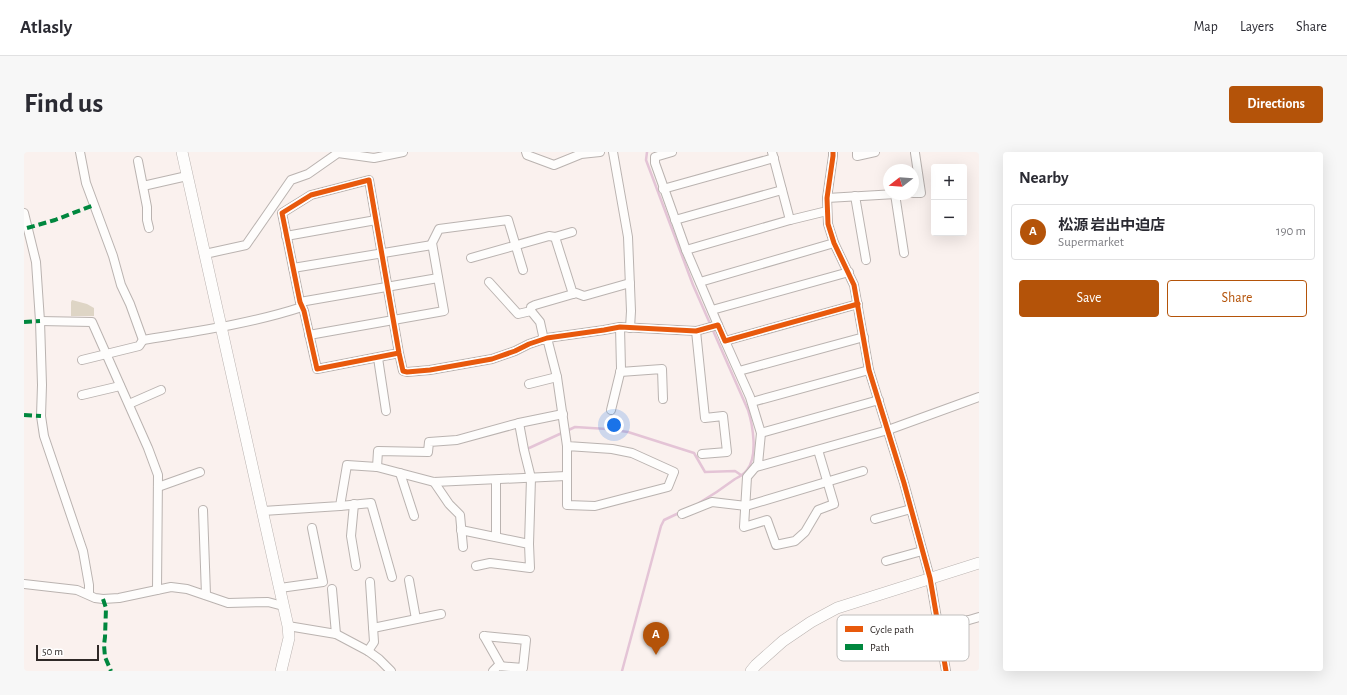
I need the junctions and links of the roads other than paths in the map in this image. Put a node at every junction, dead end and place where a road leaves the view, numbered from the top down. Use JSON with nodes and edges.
{"nodes":[{"id":1,"x":80,"y":152,"type":"edge"},
{"id":2,"x":182,"y":152,"type":"edge"},
{"id":3,"x":403,"y":152,"type":"edge"},
{"id":4,"x":526,"y":152,"type":"edge"},
{"id":5,"x":600,"y":152,"type":"edge"},
{"id":6,"x":613,"y":152,"type":"edge"},
{"id":7,"x":672,"y":152,"type":"edge"},
{"id":8,"x":833,"y":152,"type":"edge"},
{"id":9,"x":857,"y":152,"type":"edge"},
{"id":10,"x":875,"y":152,"type":"edge"},
{"id":11,"x":581,"y":153,"type":"edge"},
{"id":12,"x":915,"y":153,"type":"dead end"},
{"id":13,"x":364,"y":154,"type":"edge"},
{"id":14,"x":773,"y":155,"type":"edge"},
{"id":15,"x":138,"y":161,"type":"dead end"},
{"id":16,"x":917,"y":164,"type":"edge"},
{"id":17,"x":187,"y":176,"type":"junction"},
{"id":18,"x":919,"y":180,"type":"edge"},
{"id":19,"x":144,"y":186,"type":"junction"},
{"id":20,"x":663,"y":189,"type":"junction"},
{"id":21,"x":782,"y":190,"type":"junction"},
{"id":22,"x":919,"y":193,"type":"edge"},
{"id":23,"x":883,"y":195,"type":"edge"},
{"id":24,"x":854,"y":196,"type":"junction"},
{"id":25,"x":827,"y":198,"type":"junction"},
{"id":26,"x":897,"y":200,"type":"edge"},
{"id":27,"x":827,"y":211,"type":"junction"},
{"id":28,"x":24,"y":213,"type":"edge"},
{"id":29,"x":376,"y":220,"type":"junction"},
{"id":30,"x":675,"y":220,"type":"junction"},
{"id":31,"x":790,"y":220,"type":"junction"},
{"id":32,"x":149,"y":228,"type":"dead end"},
{"id":33,"x":572,"y":232,"type":"dead end"},
{"id":34,"x":286,"y":236,"type":"junction"},
{"id":35,"x":555,"y":237,"type":"junction"},
{"id":36,"x":834,"y":243,"type":"junction"},
{"id":37,"x":516,"y":245,"type":"junction"},
{"id":38,"x":432,"y":246,"type":"junction"},
{"id":39,"x":686,"y":250,"type":"junction"},
{"id":40,"x":382,"y":253,"type":"junction"},
{"id":41,"x":904,"y":253,"type":"dead end"},
{"id":42,"x":205,"y":254,"type":"junction"},
{"id":43,"x":471,"y":258,"type":"dead end"},
{"id":44,"x":866,"y":260,"type":"dead end"},
{"id":45,"x":293,"y":268,"type":"junction"},
{"id":46,"x":523,"y":270,"type":"dead end"},
{"id":47,"x":849,"y":272,"type":"junction"},
{"id":48,"x":438,"y":278,"type":"junction"},
{"id":49,"x":489,"y":282,"type":"dead end"},
{"id":50,"x":700,"y":282,"type":"junction"},
{"id":51,"x":630,"y":283,"type":"junction"},
{"id":52,"x":388,"y":287,"type":"junction"},
{"id":53,"x":573,"y":294,"type":"junction"},
{"id":54,"x":858,"y":304,"type":"junction"},
{"id":55,"x":301,"y":305,"type":"junction"},
{"id":56,"x":712,"y":310,"type":"junction"},
{"id":57,"x":531,"y":311,"type":"junction"},
{"id":58,"x":392,"y":320,"type":"junction"},
{"id":59,"x":40,"y":321,"type":"junction"},
{"id":60,"x":714,"y":326,"type":"junction"},
{"id":61,"x":221,"y":327,"type":"junction"},
{"id":62,"x":620,"y":327,"type":"junction"},
{"id":63,"x":630,"y":328,"type":"junction"},
{"id":64,"x":696,"y":331,"type":"junction"},
{"id":65,"x":309,"y":335,"type":"junction"},
{"id":66,"x":864,"y":337,"type":"junction"},
{"id":67,"x":546,"y":339,"type":"junction"},
{"id":68,"x":143,"y":340,"type":"junction"},
{"id":69,"x":725,"y":341,"type":"junction"},
{"id":70,"x":398,"y":353,"type":"junction"},
{"id":71,"x":106,"y":354,"type":"junction"},
{"id":72,"x":378,"y":358,"type":"junction"},
{"id":73,"x":82,"y":360,"type":"dead end"},
{"id":74,"x":869,"y":370,"type":"junction"},
{"id":75,"x":739,"y":371,"type":"junction"},
{"id":76,"x":620,"y":372,"type":"junction"},
{"id":77,"x":557,"y":377,"type":"junction"},
{"id":78,"x":529,"y":384,"type":"dead end"},
{"id":79,"x":120,"y":386,"type":"junction"},
{"id":80,"x":161,"y":390,"type":"dead end"},
{"id":81,"x":82,"y":395,"type":"dead end"},
{"id":82,"x":979,"y":397,"type":"edge"},
{"id":83,"x":663,"y":399,"type":"dead end"},
{"id":84,"x":879,"y":400,"type":"junction"},
{"id":85,"x":752,"y":402,"type":"junction"},
{"id":86,"x":129,"y":404,"type":"junction"},
{"id":87,"x":386,"y":410,"type":"dead end"},
{"id":88,"x":611,"y":410,"type":"dead end"},
{"id":89,"x":563,"y":414,"type":"junction"},
{"id":90,"x":519,"y":423,"type":"junction"},
{"id":91,"x":888,"y":430,"type":"junction"},
{"id":92,"x":761,"y":433,"type":"junction"},
{"id":93,"x":567,"y":446,"type":"junction"},
{"id":94,"x":818,"y":450,"type":"junction"},
{"id":95,"x":702,"y":454,"type":"dead end"},
{"id":96,"x":377,"y":467,"type":"junction"},
{"id":97,"x":756,"y":467,"type":"junction"},
{"id":98,"x":863,"y":471,"type":"dead end"},
{"id":99,"x":200,"y":472,"type":"dead end"},
{"id":100,"x":400,"y":473,"type":"junction"},
{"id":101,"x":566,"y":476,"type":"junction"},
{"id":102,"x":531,"y":478,"type":"junction"},
{"id":103,"x":496,"y":480,"type":"junction"},
{"id":104,"x":434,"y":482,"type":"junction"},
{"id":105,"x":827,"y":482,"type":"junction"},
{"id":106,"x":158,"y":487,"type":"junction"},
{"id":107,"x":354,"y":504,"type":"junction"},
{"id":108,"x":340,"y":506,"type":"junction"},
{"id":109,"x":746,"y":506,"type":"junction"},
{"id":110,"x":911,"y":508,"type":"junction"},
{"id":111,"x":203,"y":510,"type":"dead end"},
{"id":112,"x":264,"y":511,"type":"junction"},
{"id":113,"x":682,"y":514,"type":"dead end"},
{"id":114,"x":414,"y":516,"type":"dead end"},
{"id":115,"x":875,"y":519,"type":"dead end"},
{"id":116,"x":312,"y":528,"type":"dead end"},
{"id":117,"x":461,"y":530,"type":"junction"},
{"id":118,"x":496,"y":537,"type":"junction"},
{"id":119,"x":529,"y":544,"type":"junction"},
{"id":120,"x":463,"y":548,"type":"dead end"},
{"id":121,"x":922,"y":551,"type":"junction"},
{"id":122,"x":886,"y":561,"type":"dead end"},
{"id":123,"x":979,"y":563,"type":"edge"},
{"id":124,"x":356,"y":566,"type":"dead end"},
{"id":125,"x":476,"y":566,"type":"dead end"},
{"id":126,"x":392,"y":577,"type":"dead end"},
{"id":127,"x":930,"y":578,"type":"junction"},
{"id":128,"x":409,"y":580,"type":"dead end"},
{"id":129,"x":370,"y":582,"type":"dead end"},
{"id":130,"x":24,"y":584,"type":"edge"},
{"id":131,"x":280,"y":588,"type":"junction"},
{"id":132,"x":332,"y":589,"type":"dead end"},
{"id":133,"x":157,"y":590,"type":"junction"},
{"id":134,"x":89,"y":594,"type":"junction"},
{"id":135,"x":206,"y":595,"type":"junction"},
{"id":136,"x":283,"y":606,"type":"junction"},
{"id":137,"x":441,"y":614,"type":"dead end"},
{"id":138,"x":936,"y":615,"type":"edge"},
{"id":139,"x":979,"y":617,"type":"edge"},
{"id":140,"x":416,"y":619,"type":"junction"},
{"id":141,"x":969,"y":620,"type":"edge"},
{"id":142,"x":288,"y":626,"type":"junction"},
{"id":143,"x":373,"y":628,"type":"junction"},
{"id":144,"x":336,"y":634,"type":"junction"},
{"id":145,"x":368,"y":651,"type":"junction"},
{"id":146,"x":944,"y":661,"type":"edge"},
{"id":147,"x":501,"y":666,"type":"junction"},
{"id":148,"x":281,"y":671,"type":"edge"},
{"id":149,"x":391,"y":671,"type":"edge"},
{"id":150,"x":493,"y":671,"type":"edge"},
{"id":151,"x":751,"y":671,"type":"edge"},
{"id":152,"x":946,"y":671,"type":"edge"}],
"edges":[{"from":1,"to":68,"type":"street"},
{"from":2,"to":17,"type":"street"},
{"from":3,"to":13,"type":"street"},
{"from":4,"to":11,"type":"street"},
{"from":5,"to":11,"type":"street"},
{"from":6,"to":51,"type":"street"},
{"from":7,"to":20,"type":"street"},
{"from":8,"to":25,"type":"street"},
{"from":9,"to":10,"type":"street"},
{"from":12,"to":16,"type":"street"},
{"from":13,"to":42,"type":"street"},
{"from":14,"to":20,"type":"street"},
{"from":14,"to":21,"type":"street"},
{"from":15,"to":19,"type":"street"},
{"from":17,"to":19,"type":"street"},
{"from":17,"to":42,"type":"street"},
{"from":18,"to":22,"type":"street"},
{"from":19,"to":32,"type":"street"},
{"from":20,"to":30,"type":"street"},
{"from":21,"to":30,"type":"street"},
{"from":21,"to":31,"type":"street"},
{"from":23,"to":24,"type":"street"},
{"from":24,"to":25,"type":"street"},
{"from":24,"to":44,"type":"street"},
{"from":25,"to":27,"type":"street"},
{"from":26,"to":41,"type":"street"},
{"from":27,"to":31,"type":"street"},
{"from":27,"to":36,"type":"street"},
{"from":28,"to":59,"type":"street"},
{"from":29,"to":34,"type":"street"},
{"from":29,"to":34,"type":"street"},
{"from":29,"to":40,"type":"street"},
{"from":30,"to":39,"type":"street"},
{"from":31,"to":39,"type":"street"},
{"from":33,"to":35,"type":"street"},
{"from":34,"to":45,"type":"street"},
{"from":35,"to":37,"type":"street"},
{"from":35,"to":53,"type":"street"},
{"from":36,"to":47,"type":"street"},
{"from":36,"to":50,"type":"street"},
{"from":37,"to":38,"type":"street"},
{"from":37,"to":43,"type":"street"},
{"from":37,"to":46,"type":"street"},
{"from":38,"to":40,"type":"street"},
{"from":38,"to":48,"type":"street"},
{"from":39,"to":50,"type":"street"},
{"from":40,"to":45,"type":"street"},
{"from":40,"to":52,"type":"street"},
{"from":42,"to":61,"type":"street"},
{"from":45,"to":55,"type":"street"},
{"from":47,"to":54,"type":"street"},
{"from":47,"to":56,"type":"street"},
{"from":48,"to":52,"type":"street"},
{"from":48,"to":58,"type":"street"},
{"from":49,"to":57,"type":"street"},
{"from":50,"to":56,"type":"street"},
{"from":51,"to":53,"type":"street"},
{"from":51,"to":63,"type":"street"},
{"from":52,"to":55,"type":"street"},
{"from":52,"to":58,"type":"street"},
{"from":53,"to":57,"type":"street"},
{"from":54,"to":66,"type":"street"},
{"from":54,"to":69,"type":"street"},
{"from":55,"to":61,"type":"street"},
{"from":55,"to":65,"type":"street"},
{"from":56,"to":60,"type":"street"},
{"from":57,"to":67,"type":"street"},
{"from":58,"to":65,"type":"street"},
{"from":58,"to":70,"type":"street"},
{"from":59,"to":71,"type":"street"},
{"from":59,"to":134,"type":"street"},
{"from":60,"to":64,"type":"street"},
{"from":60,"to":69,"type":"street"},
{"from":61,"to":68,"type":"street"},
{"from":61,"to":112,"type":"street"},
{"from":62,"to":63,"type":"street"},
{"from":62,"to":67,"type":"street"},
{"from":62,"to":76,"type":"street"},
{"from":63,"to":64,"type":"street"},
{"from":64,"to":95,"type":"street"},
{"from":65,"to":72,"type":"street"},
{"from":66,"to":74,"type":"street"},
{"from":66,"to":75,"type":"street"},
{"from":67,"to":70,"type":"street"},
{"from":67,"to":77,"type":"street"},
{"from":68,"to":71,"type":"street"},
{"from":69,"to":75,"type":"street"},
{"from":70,"to":72,"type":"street"},
{"from":71,"to":73,"type":"street"},
{"from":71,"to":79,"type":"street"},
{"from":72,"to":87,"type":"street"},
{"from":74,"to":84,"type":"street"},
{"from":74,"to":85,"type":"street"},
{"from":75,"to":85,"type":"street"},
{"from":76,"to":83,"type":"street"},
{"from":76,"to":88,"type":"street"},
{"from":77,"to":78,"type":"street"},
{"from":77,"to":89,"type":"street"},
{"from":79,"to":81,"type":"street"},
{"from":79,"to":86,"type":"street"},
{"from":80,"to":86,"type":"street"},
{"from":82,"to":91,"type":"street"},
{"from":84,"to":91,"type":"street"},
{"from":84,"to":92,"type":"street"},
{"from":85,"to":92,"type":"street"},
{"from":86,"to":106,"type":"street"},
{"from":89,"to":90,"type":"street"},
{"from":89,"to":93,"type":"street"},
{"from":90,"to":96,"type":"street"},
{"from":90,"to":102,"type":"street"},
{"from":91,"to":94,"type":"street"},
{"from":91,"to":110,"type":"street"},
{"from":92,"to":97,"type":"street"},
{"from":93,"to":101,"type":"street"},
{"from":93,"to":101,"type":"street"},
{"from":94,"to":97,"type":"street"},
{"from":94,"to":105,"type":"street"},
{"from":96,"to":100,"type":"street"},
{"from":96,"to":108,"type":"street"},
{"from":97,"to":109,"type":"street"},
{"from":98,"to":105,"type":"street"},
{"from":99,"to":106,"type":"street"},
{"from":100,"to":104,"type":"street"},
{"from":100,"to":114,"type":"street"},
{"from":101,"to":102,"type":"street"},
{"from":102,"to":103,"type":"street"},
{"from":102,"to":119,"type":"street"},
{"from":103,"to":104,"type":"street"},
{"from":103,"to":118,"type":"street"},
{"from":104,"to":117,"type":"street"},
{"from":105,"to":109,"type":"street"},
{"from":105,"to":109,"type":"street"},
{"from":106,"to":133,"type":"street"},
{"from":107,"to":108,"type":"street"},
{"from":107,"to":124,"type":"street"},
{"from":107,"to":126,"type":"street"},
{"from":108,"to":112,"type":"street"},
{"from":109,"to":113,"type":"street"},
{"from":110,"to":115,"type":"street"},
{"from":110,"to":121,"type":"street"},
{"from":111,"to":135,"type":"street"},
{"from":112,"to":131,"type":"street"},
{"from":116,"to":131,"type":"street"},
{"from":117,"to":118,"type":"street"},
{"from":117,"to":120,"type":"street"},
{"from":118,"to":119,"type":"street"},
{"from":119,"to":125,"type":"street"},
{"from":121,"to":122,"type":"street"},
{"from":121,"to":127,"type":"street"},
{"from":123,"to":127,"type":"street"},
{"from":127,"to":138,"type":"street"},
{"from":127,"to":151,"type":"street"},
{"from":128,"to":140,"type":"street"},
{"from":129,"to":143,"type":"street"},
{"from":130,"to":134,"type":"street"},
{"from":131,"to":136,"type":"street"},
{"from":132,"to":144,"type":"street"},
{"from":133,"to":134,"type":"street"},
{"from":133,"to":135,"type":"street"},
{"from":135,"to":136,"type":"street"},
{"from":136,"to":142,"type":"street"},
{"from":137,"to":140,"type":"street"},
{"from":139,"to":141,"type":"street"},
{"from":140,"to":143,"type":"street"},
{"from":142,"to":144,"type":"street"},
{"from":142,"to":148,"type":"street"},
{"from":143,"to":145,"type":"street"},
{"from":144,"to":145,"type":"street"},
{"from":145,"to":149,"type":"street"},
{"from":146,"to":152,"type":"street"},
{"from":147,"to":147,"type":"street"},
{"from":147,"to":150,"type":"street"}]}
